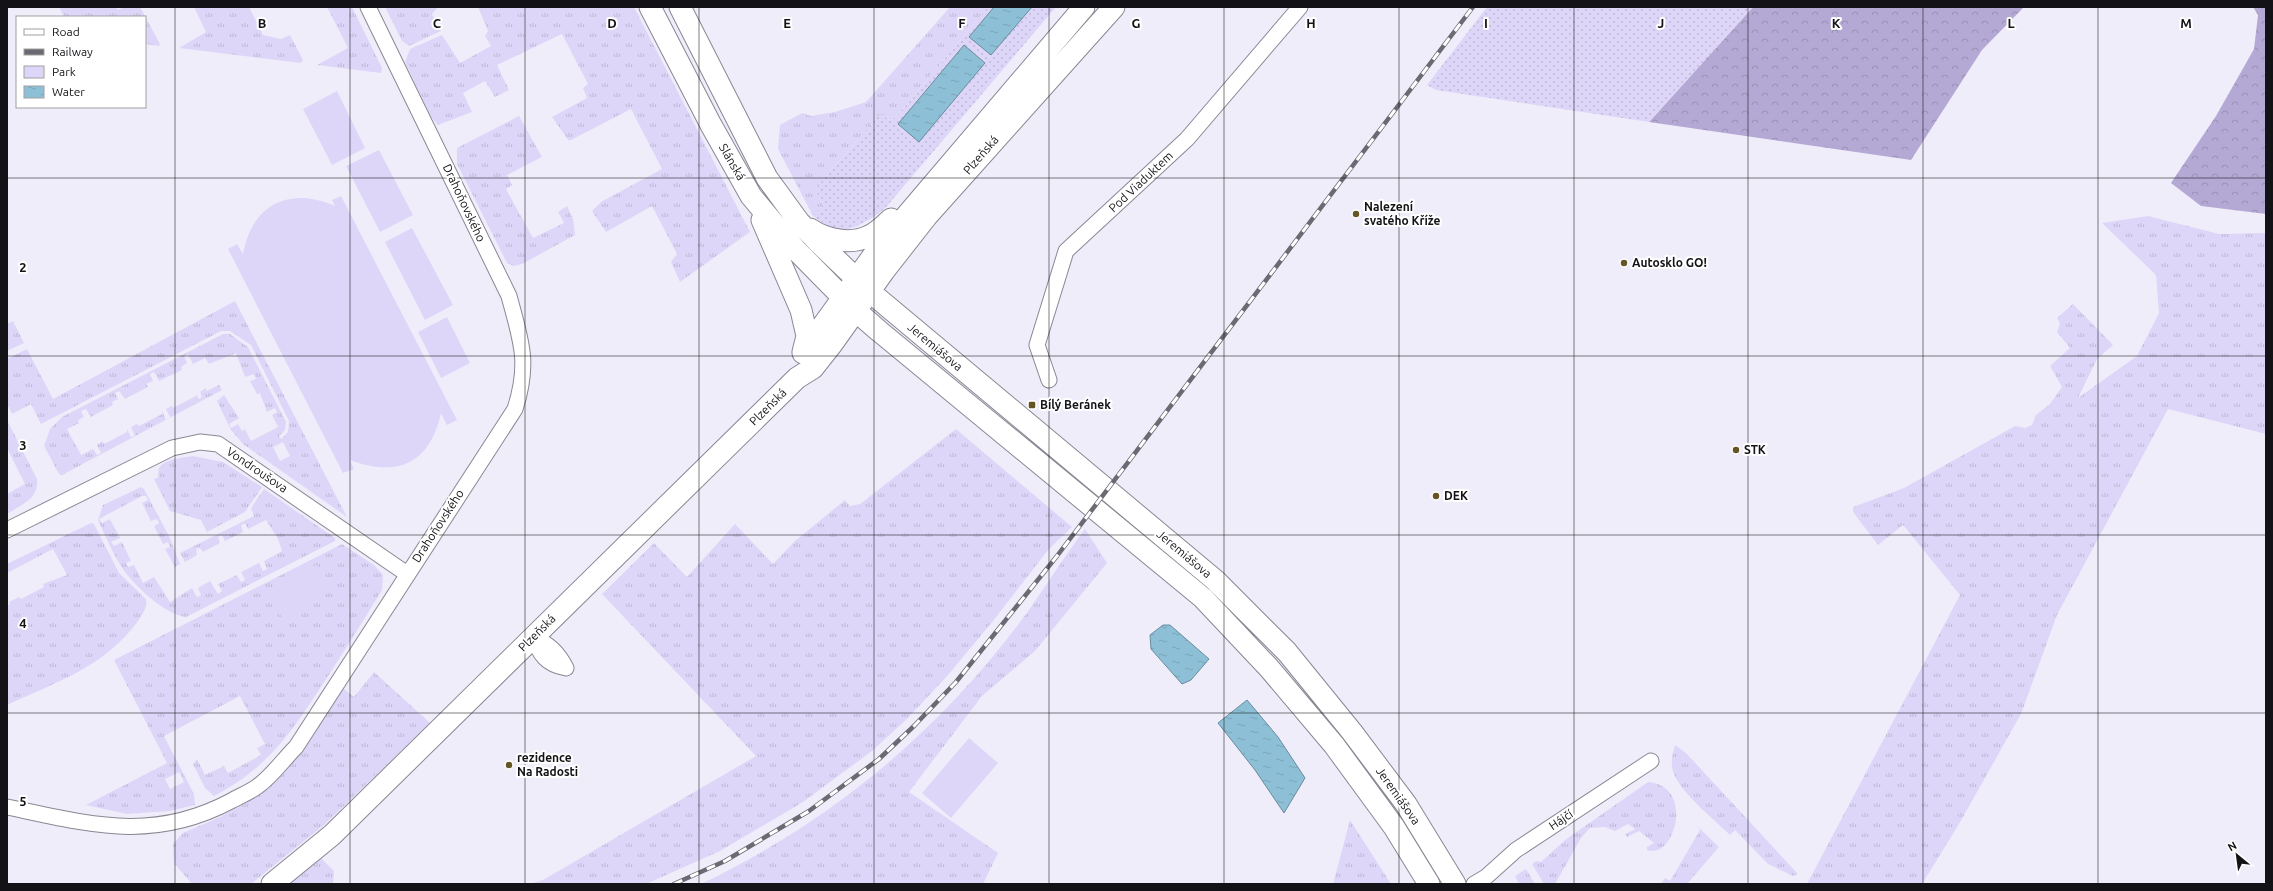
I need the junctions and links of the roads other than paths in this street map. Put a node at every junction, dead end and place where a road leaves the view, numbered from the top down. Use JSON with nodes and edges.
{"nodes":[{"id":1,"x":368,"y":7,"type":"edge"},
{"id":2,"x":650,"y":7,"type":"edge"},
{"id":3,"x":680,"y":7,"type":"edge"},
{"id":4,"x":1084,"y":7,"type":"edge"},
{"id":5,"x":1114,"y":7,"type":"edge"},
{"id":6,"x":1300,"y":7,"type":"edge"},
{"id":7,"x":939,"y":178,"type":"junction"},
{"id":8,"x":751,"y":196,"type":"junction"},
{"id":9,"x":799,"y":222,"type":"junction"},
{"id":10,"x":862,"y":285,"type":"junction"},
{"id":11,"x":850,"y":304,"type":"junction"},
{"id":12,"x":803,"y":353,"type":"junction"},
{"id":13,"x":797,"y":378,"type":"junction"},
{"id":14,"x":1048,"y":380,"type":"dead end"},
{"id":15,"x":7,"y":530,"type":"edge"},
{"id":16,"x":407,"y":574,"type":"junction"},
{"id":17,"x":1651,"y":761,"type":"dead end"},
{"id":18,"x":7,"y":807,"type":"edge"},
{"id":19,"x":272,"y":884,"type":"edge"},
{"id":20,"x":1429,"y":884,"type":"edge"},
{"id":21,"x":1455,"y":884,"type":"edge"},
{"id":22,"x":1474,"y":884,"type":"edge"}],
"edges":[{"from":1,"to":16,"type":"street","name":"Drahoňovského"},
{"from":2,"to":8,"type":"main road","name":"Slánská"},
{"from":3,"to":9,"type":"main road","name":"Slánská"},
{"from":4,"to":7,"type":"main road","name":"Plzeňská"},
{"from":5,"to":10,"type":"main road","name":"Plzeňská"},
{"from":6,"to":14,"type":"street","name":"Pod Viaduktem"},
{"from":7,"to":9,"type":"main road"},
{"from":7,"to":10,"type":"main road","name":"Plzeňská"},
{"from":8,"to":11,"type":"main road","name":"Slánská"},
{"from":8,"to":12,"type":"main road"},
{"from":9,"to":10,"type":"main road","name":"Slánská"},
{"from":10,"to":11,"type":"main road","name":"Plzeňská"},
{"from":10,"to":21,"type":"main road","name":"Jeremiášova"},
{"from":11,"to":12,"type":"main road","name":"Plzeňská"},
{"from":11,"to":13,"type":"main road","name":"Plzeňská"},
{"from":11,"to":20,"type":"main road","name":"Jeremiášova"},
{"from":12,"to":13,"type":"main road","name":"Plzeňská"},
{"from":13,"to":19,"type":"main road","name":"Plzeňská"},
{"from":15,"to":16,"type":"street","name":"Vondroušova"},
{"from":16,"to":18,"type":"street","name":"Drahoňovského"},
{"from":17,"to":22,"type":"street","name":"Hájčí"}]}
